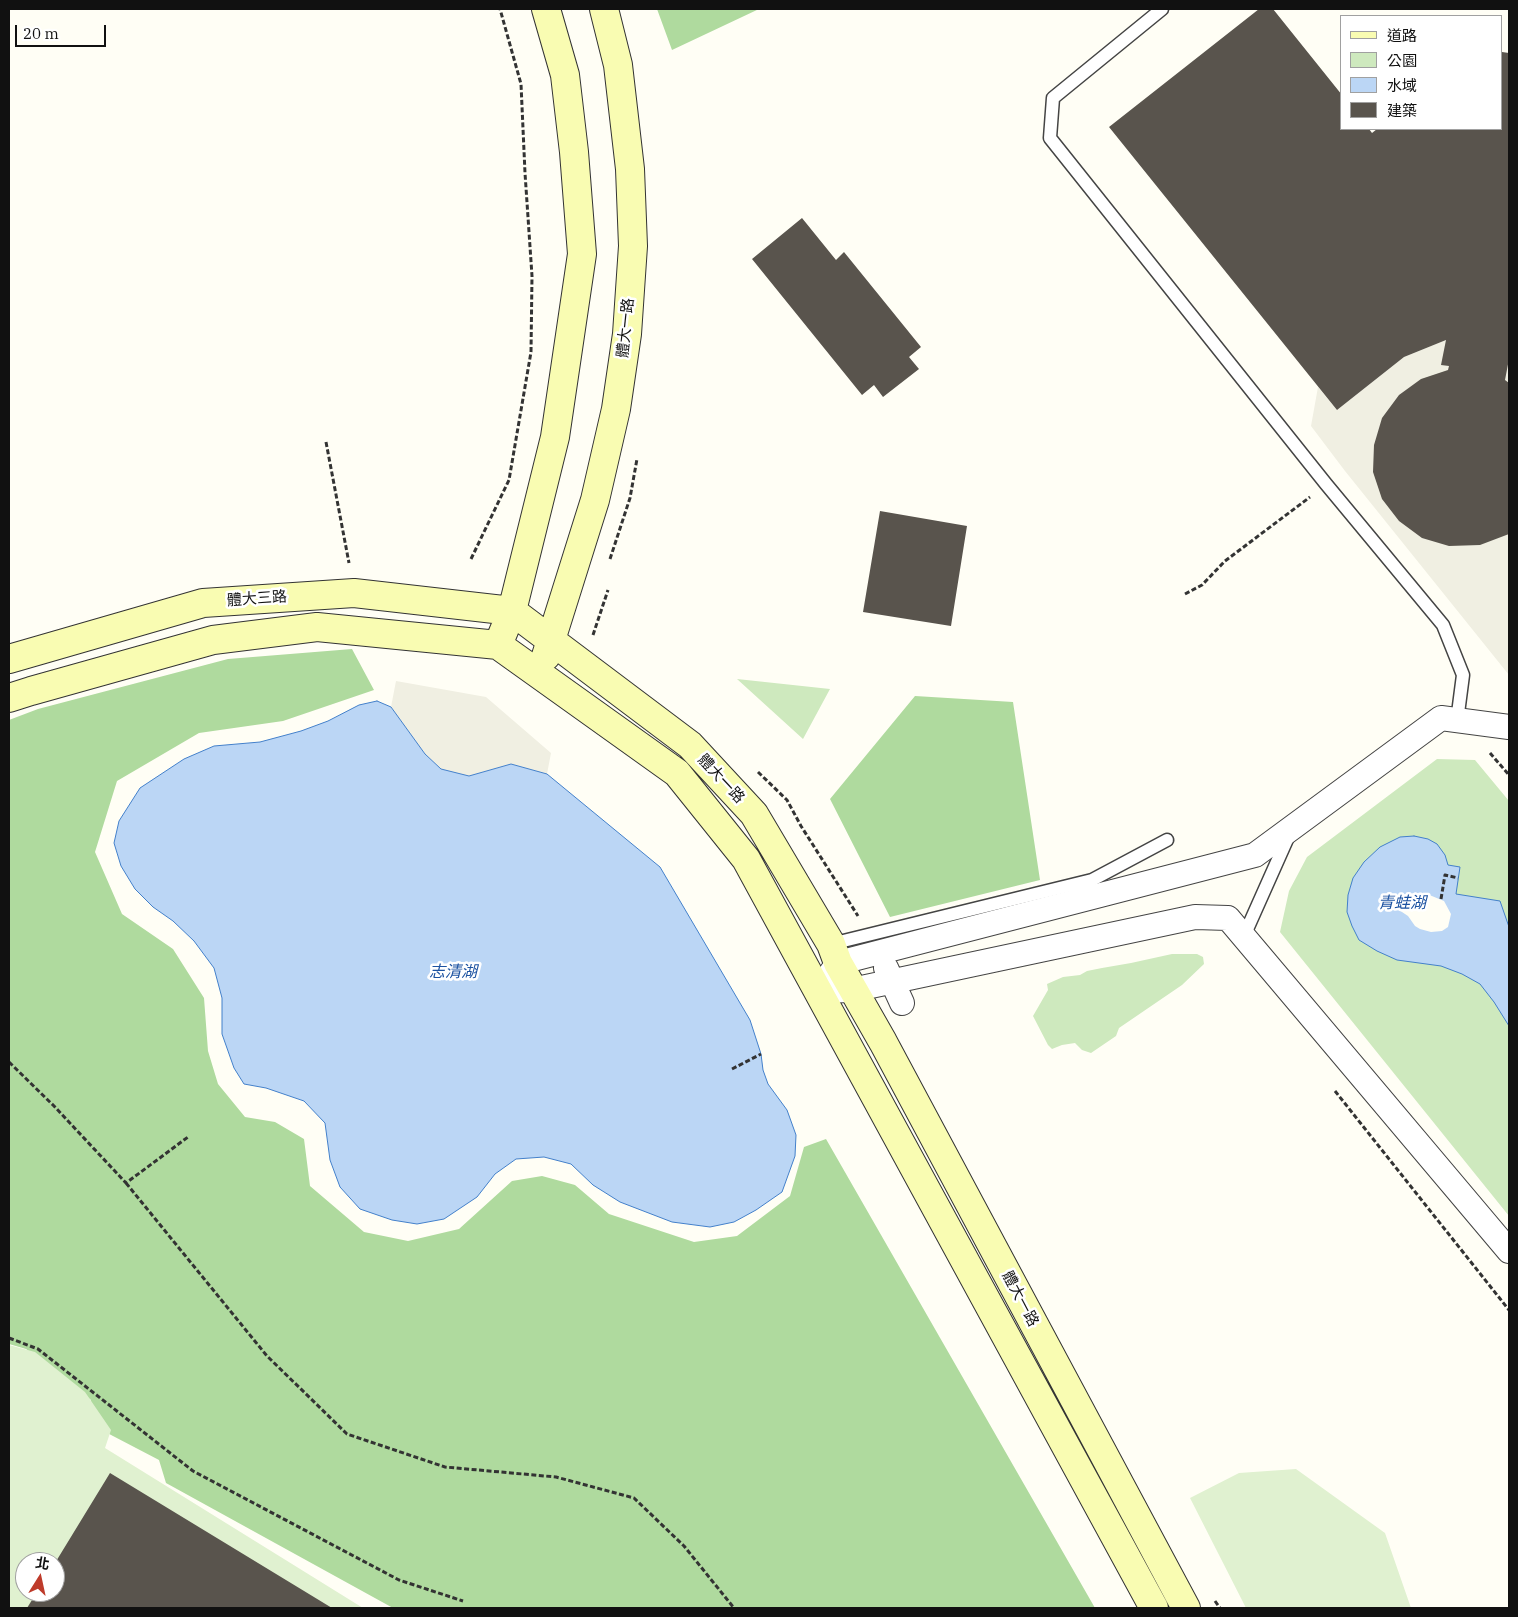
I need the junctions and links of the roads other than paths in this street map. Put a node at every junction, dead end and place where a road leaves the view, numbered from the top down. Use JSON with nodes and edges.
{"nodes":[{"id":1,"x":546,"y":9,"type":"edge"},
{"id":2,"x":604,"y":9,"type":"edge"},
{"id":3,"x":1162,"y":9,"type":"edge"},
{"id":4,"x":512,"y":611,"type":"junction"},
{"id":5,"x":552,"y":642,"type":"junction"},
{"id":6,"x":498,"y":645,"type":"junction"},
{"id":7,"x":9,"y":659,"type":"edge"},
{"id":8,"x":539,"y":676,"type":"junction"},
{"id":9,"x":9,"y":698,"type":"edge"},
{"id":10,"x":1456,"y":721,"type":"junction"},
{"id":11,"x":1509,"y":727,"type":"edge"},
{"id":12,"x":1292,"y":828,"type":"junction"},
{"id":13,"x":1167,"y":840,"type":"dead end"},
{"id":14,"x":1244,"y":936,"type":"junction"},
{"id":15,"x":873,"y":943,"type":"road end"},
{"id":16,"x":834,"y":953,"type":"junction"},
{"id":17,"x":852,"y":990,"type":"junction"},
{"id":18,"x":819,"y":991,"type":"junction"},
{"id":19,"x":902,"y":1003,"type":"dead end"},
{"id":20,"x":1509,"y":1251,"type":"edge"},
{"id":21,"x":1154,"y":1608,"type":"edge"},
{"id":22,"x":1186,"y":1608,"type":"edge"}],
"edges":[{"from":1,"to":4,"type":"street"},
{"from":2,"to":5,"type":"street","name":"體大一路"},
{"from":3,"to":10,"type":"lane"},
{"from":4,"to":5,"type":"street","name":"體大一路"},
{"from":4,"to":6,"type":"street"},
{"from":4,"to":7,"type":"street","name":"體大三路"},
{"from":5,"to":8,"type":"street","name":"體大一路"},
{"from":5,"to":16,"type":"street","name":"體大一路"},
{"from":6,"to":8,"type":"street","name":"體大一路"},
{"from":6,"to":9,"type":"street"},
{"from":8,"to":18,"type":"street","name":"體大一路"},
{"from":10,"to":11,"type":"street"},
{"from":10,"to":12,"type":"street"},
{"from":12,"to":14,"type":"lane"},
{"from":12,"to":16,"type":"street"},
{"from":13,"to":16,"type":"lane"},
{"from":14,"to":17,"type":"street"},
{"from":14,"to":20,"type":"street"},
{"from":15,"to":19,"type":"street"},
{"from":16,"to":17,"type":"street","name":"體大一路"},
{"from":16,"to":18,"type":"street"},
{"from":17,"to":18,"type":"street"},
{"from":17,"to":22,"type":"street","name":"體大一路"},
{"from":18,"to":21,"type":"street","name":"體大一路"}]}
